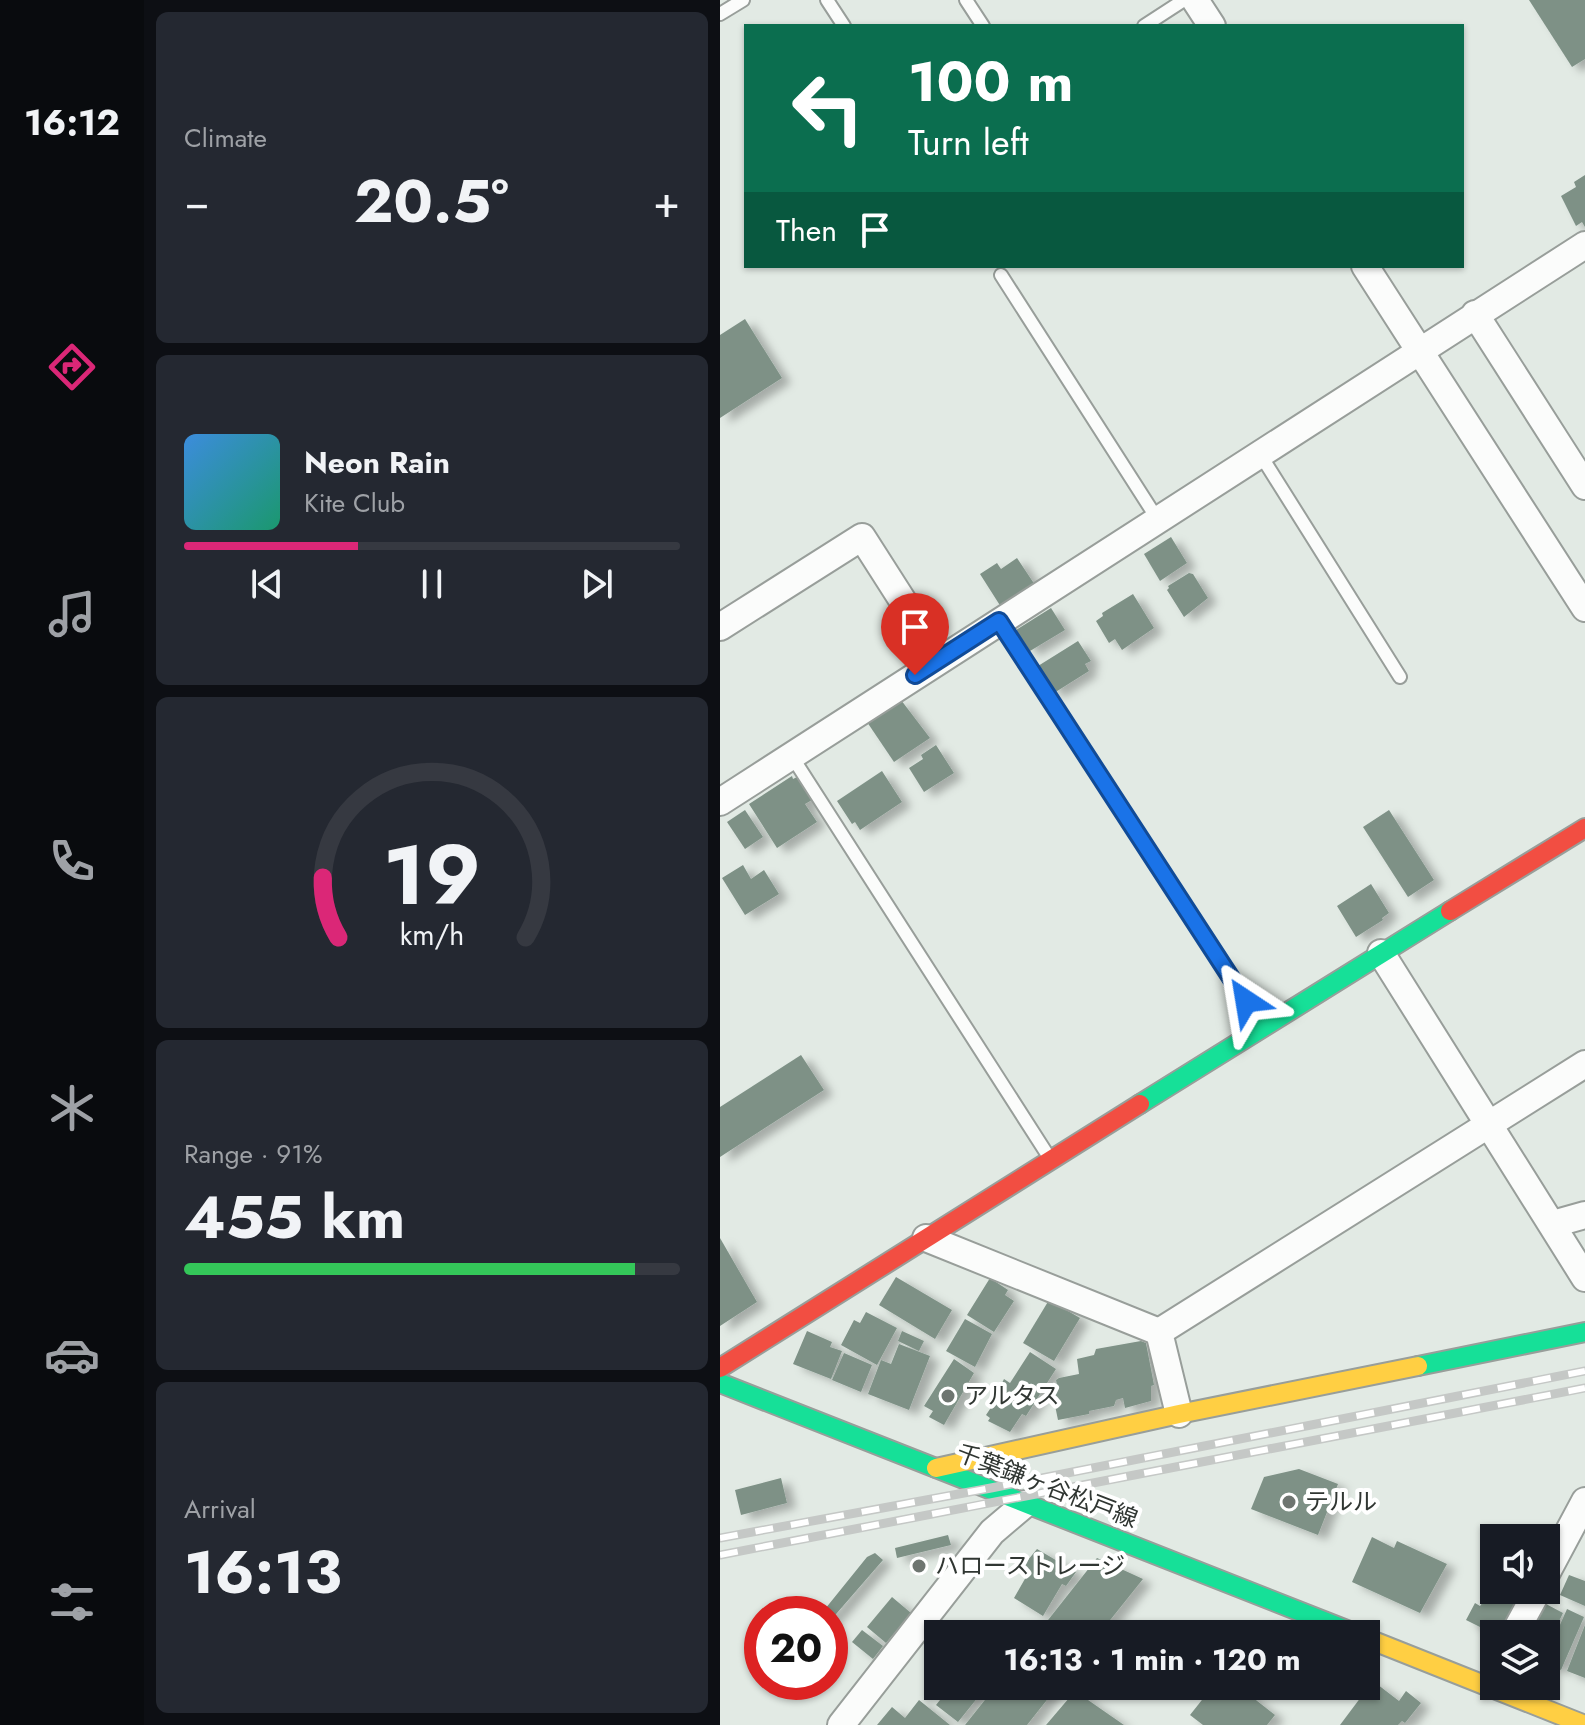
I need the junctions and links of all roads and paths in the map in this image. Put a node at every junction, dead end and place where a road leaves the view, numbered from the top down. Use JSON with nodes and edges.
{"nodes":[{"id":1,"x":743,"y":0,"type":"edge"},
{"id":2,"x":827,"y":0,"type":"edge"},
{"id":3,"x":966,"y":0,"type":"edge"},
{"id":4,"x":1184,"y":0,"type":"edge"},
{"id":5,"x":1195,"y":0,"type":"edge"},
{"id":6,"x":720,"y":14,"type":"edge"},
{"id":7,"x":843,"y":24,"type":"edge"},
{"id":8,"x":982,"y":24,"type":"edge"},
{"id":9,"x":1147,"y":24,"type":"edge"},
{"id":10,"x":1211,"y":24,"type":"edge"},
{"id":11,"x":1583,"y":251,"type":"edge"},
{"id":12,"x":1366,"y":268,"type":"edge"},
{"id":13,"x":1001,"y":275,"type":"dead end"},
{"id":14,"x":1475,"y":314,"type":"junction"},
{"id":15,"x":1418,"y":350,"type":"junction"},
{"id":16,"x":1260,"y":454,"type":"junction"},
{"id":17,"x":1585,"y":486,"type":"edge"},
{"id":18,"x":1158,"y":520,"type":"junction"},
{"id":19,"x":1585,"y":608,"type":"edge"},
{"id":20,"x":999,"y":621,"type":"junction"},
{"id":21,"x":720,"y":627,"type":"edge"},
{"id":22,"x":940,"y":659,"type":"junction"},
{"id":23,"x":1400,"y":677,"type":"dead end"},
{"id":24,"x":791,"y":755,"type":"junction"},
{"id":25,"x":720,"y":802,"type":"edge"},
{"id":26,"x":1585,"y":828,"type":"edge"},
{"id":27,"x":1381,"y":953,"type":"junction"},
{"id":28,"x":1262,"y":1027,"type":"junction"},
{"id":29,"x":1585,"y":1064,"type":"edge"},
{"id":30,"x":1489,"y":1125,"type":"junction"},
{"id":31,"x":1051,"y":1160,"type":"junction"},
{"id":32,"x":1585,"y":1215,"type":"edge"},
{"id":33,"x":1553,"y":1224,"type":"junction"},
{"id":34,"x":926,"y":1238,"type":"junction"},
{"id":35,"x":1585,"y":1278,"type":"edge"},
{"id":36,"x":1159,"y":1332,"type":"junction"},
{"id":37,"x":1585,"y":1332,"type":"edge"},
{"id":38,"x":720,"y":1368,"type":"edge"},
{"id":39,"x":720,"y":1383,"type":"edge"},
{"id":40,"x":1179,"y":1414,"type":"junction"},
{"id":41,"x":936,"y":1468,"type":"junction"},
{"id":42,"x":1585,"y":1501,"type":"edge"},
{"id":43,"x":1025,"y":1504,"type":"junction"},
{"id":44,"x":1560,"y":1548,"type":"edge"},
{"id":45,"x":1321,"y":1620,"type":"edge"},
{"id":46,"x":1380,"y":1643,"type":"edge"},
{"id":47,"x":1480,"y":1677,"type":"edge"},
{"id":48,"x":1532,"y":1700,"type":"edge"},
{"id":49,"x":841,"y":1725,"type":"edge"},
{"id":50,"x":1585,"y":1725,"type":"edge"}],
"edges":[{"from":1,"to":6,"type":"lane"},
{"from":2,"to":7,"type":"lane"},
{"from":3,"to":8,"type":"lane"},
{"from":4,"to":9,"type":"lane"},
{"from":5,"to":10,"type":"street"},
{"from":11,"to":14,"type":"street"},
{"from":12,"to":15,"type":"street"},
{"from":13,"to":18,"type":"lane"},
{"from":14,"to":15,"type":"street"},
{"from":14,"to":17,"type":"street"},
{"from":15,"to":16,"type":"street"},
{"from":15,"to":19,"type":"street"},
{"from":16,"to":18,"type":"street"},
{"from":16,"to":23,"type":"lane"},
{"from":18,"to":20,"type":"street"},
{"from":20,"to":22,"type":"street"},
{"from":20,"to":28,"type":"lane"},
{"from":21,"to":22,"type":"street"},
{"from":22,"to":24,"type":"street"},
{"from":24,"to":25,"type":"street"},
{"from":24,"to":31,"type":"lane"},
{"from":26,"to":27,"type":"street"},
{"from":27,"to":28,"type":"street"},
{"from":27,"to":30,"type":"street"},
{"from":28,"to":31,"type":"street"},
{"from":29,"to":30,"type":"street"},
{"from":30,"to":33,"type":"street"},
{"from":30,"to":36,"type":"street"},
{"from":31,"to":34,"type":"street"},
{"from":32,"to":33,"type":"street"},
{"from":33,"to":35,"type":"street"},
{"from":34,"to":36,"type":"street"},
{"from":34,"to":38,"type":"street"},
{"from":36,"to":40,"type":"street"},
{"from":37,"to":40,"type":"street"},
{"from":39,"to":41,"type":"street","name":"千葉鎌ヶ谷松戸線"},
{"from":40,"to":41,"type":"street"},
{"from":41,"to":43,"type":"street","name":"千葉鎌ヶ谷松戸線"},
{"from":42,"to":44,"type":"street"},
{"from":43,"to":45,"type":"street","name":"千葉鎌ヶ谷松戸線"},
{"from":43,"to":49,"type":"street"},
{"from":46,"to":47,"type":"street"},
{"from":48,"to":50,"type":"street"}]}
